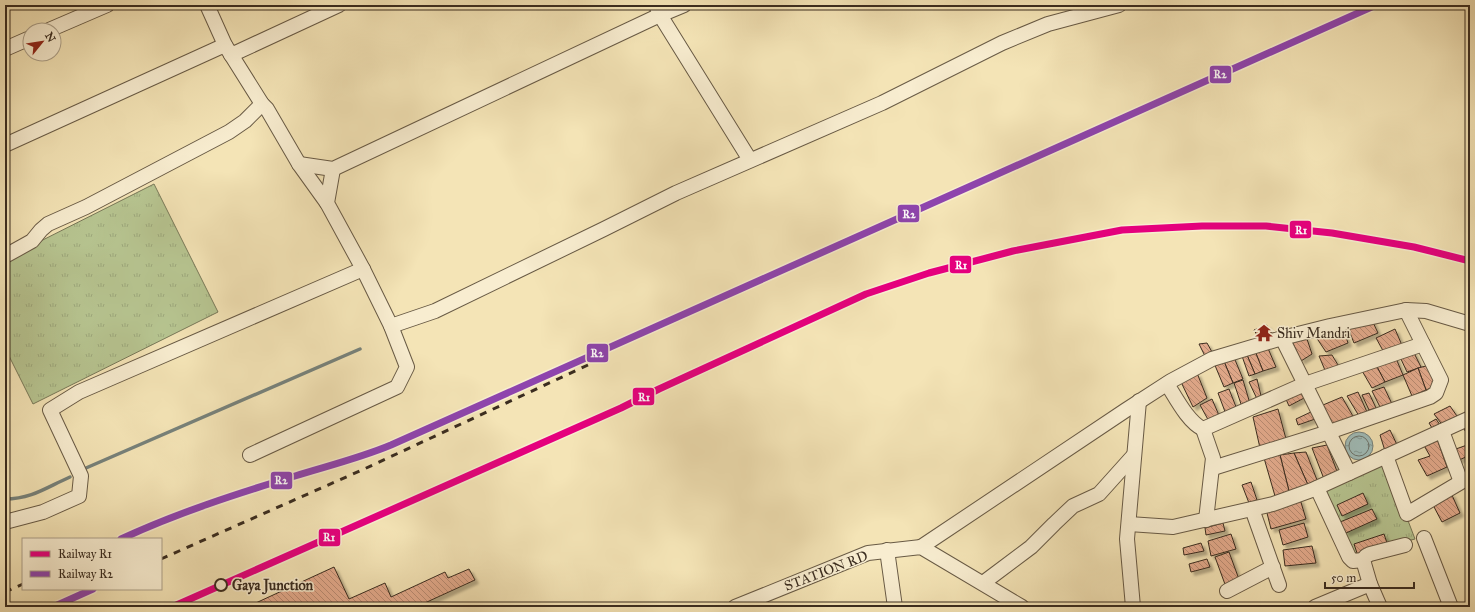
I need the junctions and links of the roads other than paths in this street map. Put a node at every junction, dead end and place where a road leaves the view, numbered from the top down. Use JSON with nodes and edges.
{"nodes":[{"id":1,"x":106,"y":5,"type":"edge"},
{"id":2,"x":206,"y":5,"type":"edge"},
{"id":3,"x":339,"y":5,"type":"edge"},
{"id":4,"x":684,"y":5,"type":"edge"},
{"id":5,"x":1116,"y":6,"type":"edge"},
{"id":6,"x":658,"y":10,"type":"edge"},
{"id":7,"x":62,"y":24,"type":"edge"},
{"id":8,"x":22,"y":42,"type":"edge"},
{"id":9,"x":5,"y":49,"type":"edge"},
{"id":10,"x":228,"y":50,"type":"junction"},
{"id":11,"x":262,"y":104,"type":"junction"},
{"id":12,"x":5,"y":145,"type":"edge"},
{"id":13,"x":750,"y":160,"type":"junction"},
{"id":14,"x":300,"y":164,"type":"junction"},
{"id":15,"x":333,"y":169,"type":"junction"},
{"id":16,"x":326,"y":203,"type":"junction"},
{"id":17,"x":5,"y":256,"type":"edge"},
{"id":18,"x":363,"y":269,"type":"junction"},
{"id":19,"x":1406,"y":310,"type":"junction"},
{"id":20,"x":1470,"y":324,"type":"edge"},
{"id":21,"x":391,"y":326,"type":"junction"},
{"id":22,"x":1282,"y":338,"type":"junction"},
{"id":23,"x":1423,"y":344,"type":"junction"},
{"id":24,"x":1167,"y":384,"type":"junction"},
{"id":25,"x":1305,"y":384,"type":"junction"},
{"id":26,"x":1139,"y":401,"type":"junction"},
{"id":27,"x":1470,"y":418,"type":"edge"},
{"id":28,"x":1203,"y":429,"type":"junction"},
{"id":29,"x":1442,"y":431,"type":"junction"},
{"id":30,"x":1329,"y":432,"type":"junction"},
{"id":31,"x":250,"y":455,"type":"dead end"},
{"id":32,"x":1134,"y":455,"type":"junction"},
{"id":33,"x":1386,"y":456,"type":"junction"},
{"id":34,"x":1213,"y":468,"type":"junction"},
{"id":35,"x":1349,"y":473,"type":"junction"},
{"id":36,"x":1317,"y":488,"type":"junction"},
{"id":37,"x":1252,"y":509,"type":"junction"},
{"id":38,"x":1206,"y":520,"type":"junction"},
{"id":39,"x":5,"y":522,"type":"edge"},
{"id":40,"x":1129,"y":524,"type":"junction"},
{"id":41,"x":1424,"y":538,"type":"dead end"},
{"id":42,"x":1405,"y":545,"type":"dead end"},
{"id":43,"x":920,"y":547,"type":"junction"},
{"id":44,"x":887,"y":550,"type":"junction"},
{"id":45,"x":1363,"y":560,"type":"junction"},
{"id":46,"x":1273,"y":567,"type":"junction"},
{"id":47,"x":983,"y":583,"type":"junction"},
{"id":48,"x":1370,"y":584,"type":"junction"},
{"id":49,"x":1279,"y":585,"type":"dead end"},
{"id":50,"x":1227,"y":591,"type":"dead end"},
{"id":51,"x":735,"y":607,"type":"edge"},
{"id":52,"x":895,"y":607,"type":"edge"},
{"id":53,"x":1022,"y":607,"type":"edge"},
{"id":54,"x":1133,"y":607,"type":"edge"},
{"id":55,"x":1316,"y":607,"type":"edge"},
{"id":56,"x":1380,"y":607,"type":"edge"},
{"id":57,"x":1450,"y":607,"type":"edge"}],
"edges":[{"from":1,"to":7,"type":"street"},
{"from":2,"to":10,"type":"street"},
{"from":3,"to":10,"type":"street"},
{"from":4,"to":6,"type":"street"},
{"from":5,"to":13,"type":"street"},
{"from":6,"to":13,"type":"street"},
{"from":6,"to":15,"type":"street"},
{"from":8,"to":9,"type":"street"},
{"from":10,"to":11,"type":"street"},
{"from":10,"to":12,"type":"street"},
{"from":11,"to":14,"type":"street"},
{"from":11,"to":17,"type":"street"},
{"from":13,"to":21,"type":"street"},
{"from":14,"to":15,"type":"street"},
{"from":14,"to":16,"type":"street"},
{"from":15,"to":16,"type":"street"},
{"from":16,"to":18,"type":"street"},
{"from":18,"to":21,"type":"street"},
{"from":18,"to":39,"type":"street"},
{"from":19,"to":20,"type":"street"},
{"from":19,"to":22,"type":"street"},
{"from":19,"to":23,"type":"street"},
{"from":21,"to":31,"type":"street"},
{"from":22,"to":24,"type":"street"},
{"from":22,"to":25,"type":"street"},
{"from":23,"to":25,"type":"street"},
{"from":23,"to":30,"type":"street"},
{"from":24,"to":26,"type":"street"},
{"from":24,"to":28,"type":"street"},
{"from":25,"to":28,"type":"street"},
{"from":25,"to":30,"type":"street"},
{"from":26,"to":32,"type":"street"},
{"from":26,"to":43,"type":"street"},
{"from":27,"to":29,"type":"street"},
{"from":28,"to":34,"type":"street"},
{"from":29,"to":33,"type":"street"},
{"from":29,"to":33,"type":"street"},
{"from":30,"to":34,"type":"street"},
{"from":30,"to":35,"type":"street"},
{"from":32,"to":40,"type":"street"},
{"from":32,"to":47,"type":"street"},
{"from":33,"to":35,"type":"street"},
{"from":34,"to":38,"type":"street"},
{"from":35,"to":36,"type":"street"},
{"from":36,"to":37,"type":"street"},
{"from":36,"to":45,"type":"street"},
{"from":37,"to":38,"type":"street"},
{"from":37,"to":46,"type":"street"},
{"from":38,"to":40,"type":"street"},
{"from":40,"to":54,"type":"street"},
{"from":41,"to":57,"type":"street"},
{"from":42,"to":45,"type":"street"},
{"from":43,"to":44,"type":"street","name":"STATION RD"},
{"from":43,"to":47,"type":"street"},
{"from":44,"to":51,"type":"street","name":"STATION RD"},
{"from":44,"to":52,"type":"street"},
{"from":45,"to":48,"type":"street"},
{"from":46,"to":49,"type":"street"},
{"from":46,"to":50,"type":"street"},
{"from":47,"to":53,"type":"street"},
{"from":48,"to":55,"type":"street"},
{"from":48,"to":56,"type":"street"}]}
